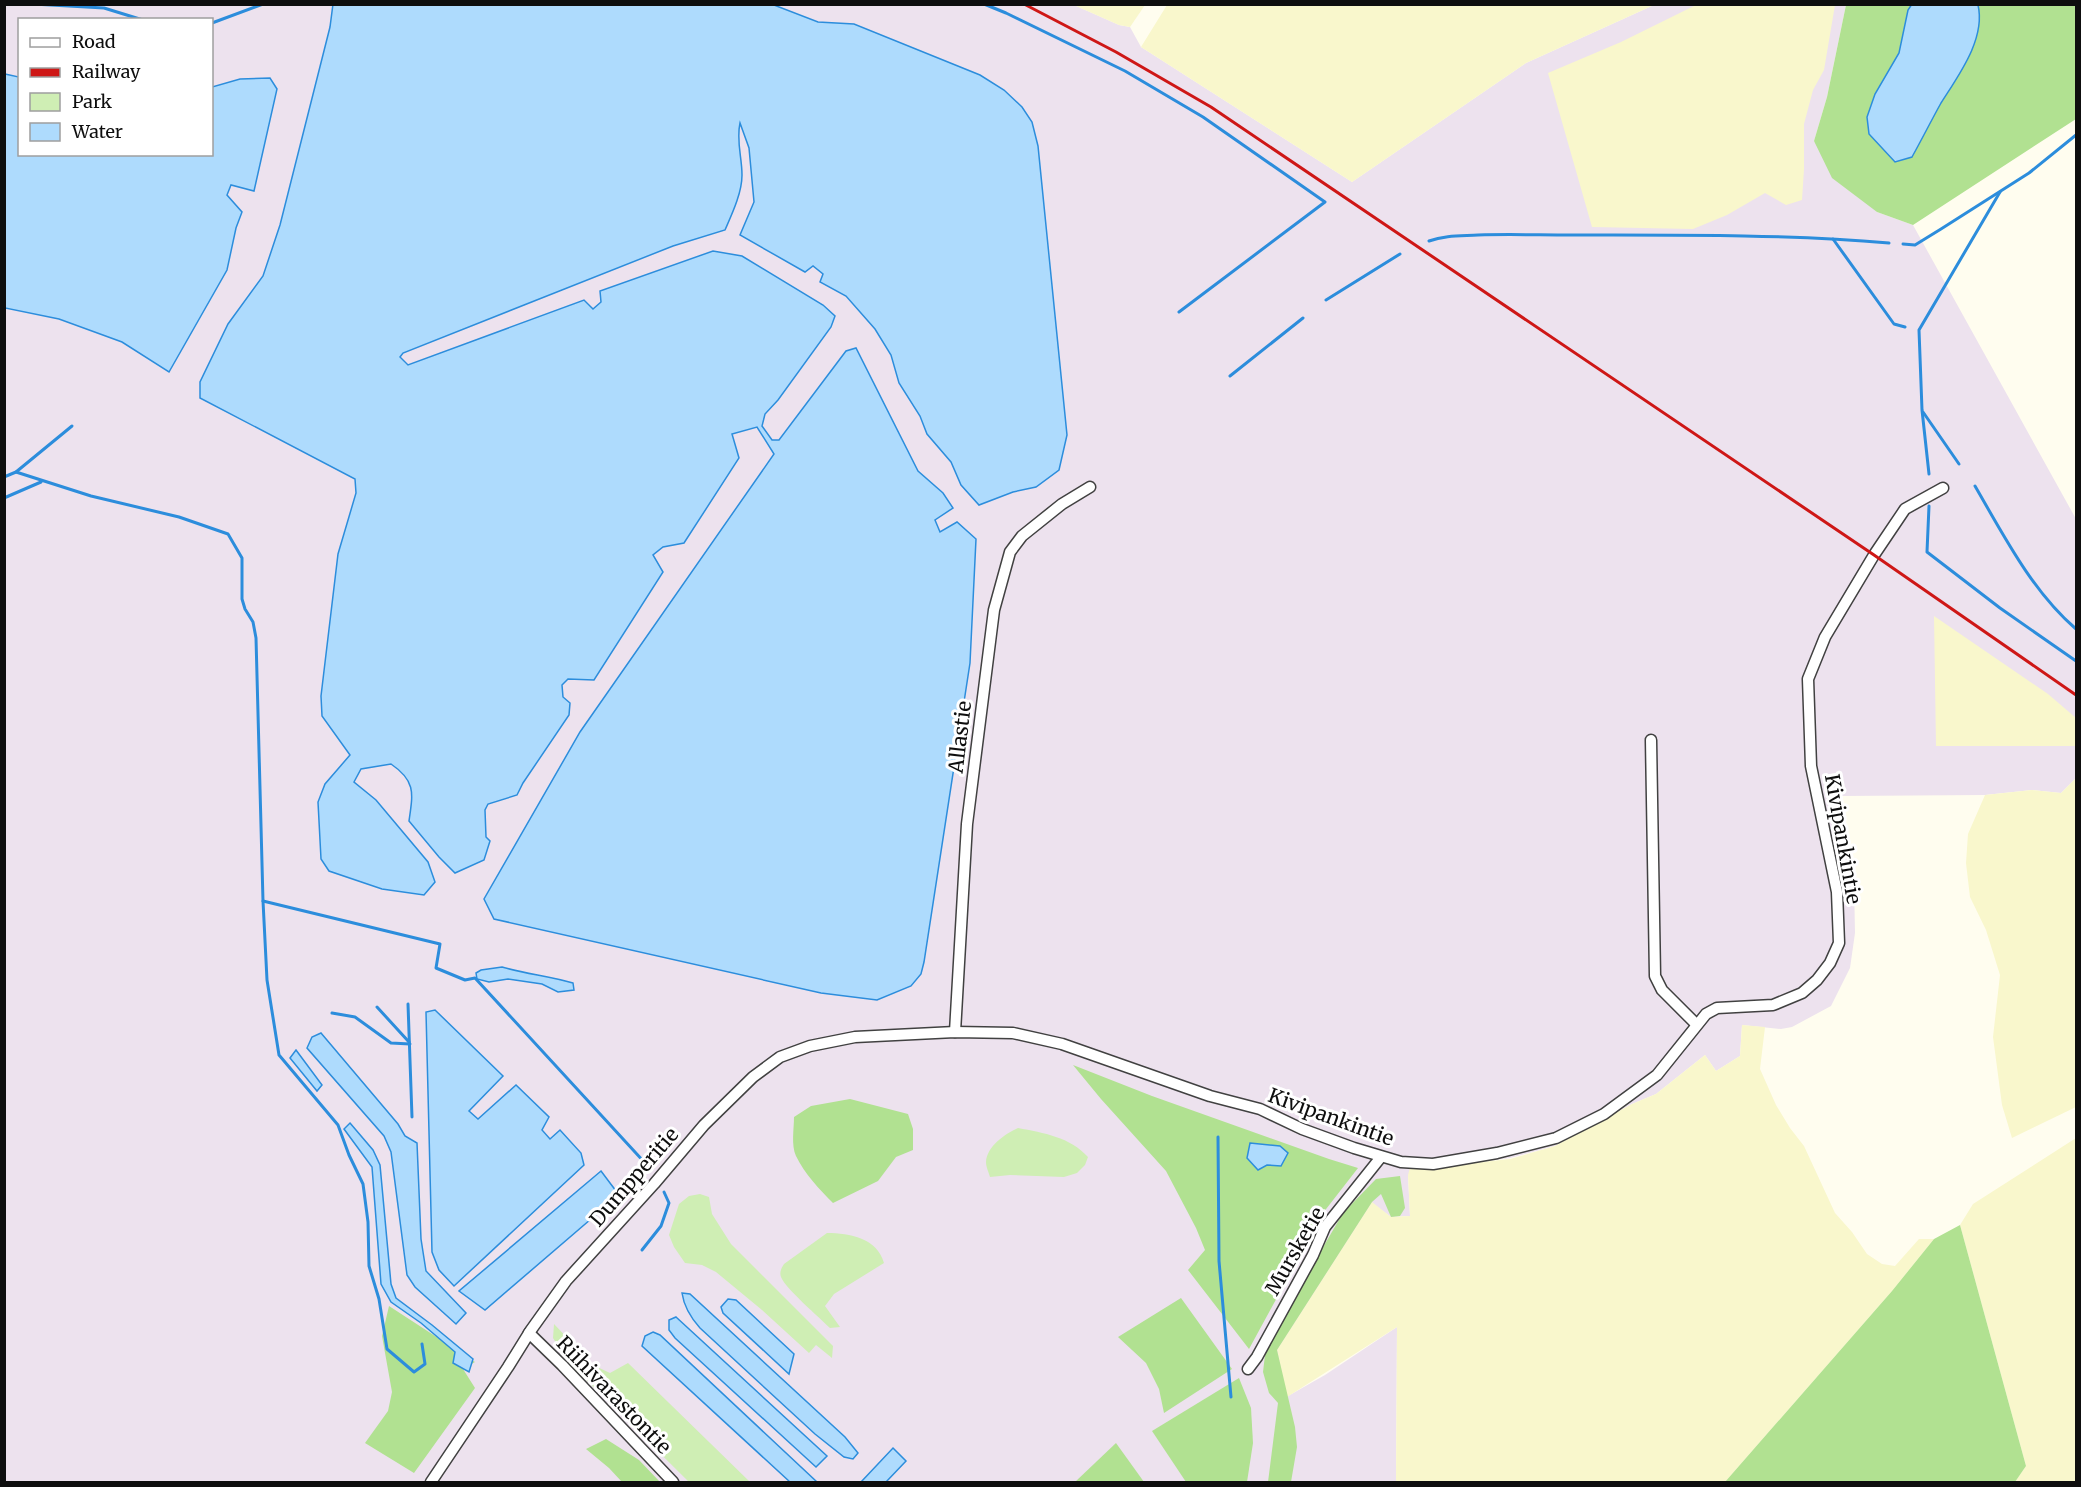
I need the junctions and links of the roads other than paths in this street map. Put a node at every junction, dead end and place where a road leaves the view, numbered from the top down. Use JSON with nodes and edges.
{"nodes":[{"id":1,"x":1090,"y":487,"type":"dead end"},
{"id":2,"x":1943,"y":488,"type":"dead end"},
{"id":3,"x":1651,"y":740,"type":"dead end"},
{"id":4,"x":1696,"y":1024,"type":"junction"},
{"id":5,"x":955,"y":1032,"type":"junction"},
{"id":6,"x":1381,"y":1157,"type":"junction"},
{"id":7,"x":528,"y":1334,"type":"junction"},
{"id":8,"x":1248,"y":1369,"type":"dead end"},
{"id":9,"x":431,"y":1482,"type":"edge"},
{"id":10,"x":673,"y":1482,"type":"edge"}],
"edges":[{"from":1,"to":5,"type":"street","name":"Allastie"},
{"from":2,"to":4,"type":"street","name":"Kivipankintie"},
{"from":3,"to":4,"type":"street"},
{"from":4,"to":6,"type":"street","name":"Kivipankintie"},
{"from":5,"to":6,"type":"street","name":"Kivipankintie"},
{"from":5,"to":7,"type":"street","name":"Dumpperitie"},
{"from":6,"to":8,"type":"street","name":"Mursketie"},
{"from":7,"to":9,"type":"street","name":"Dumpperitie"},
{"from":7,"to":10,"type":"street","name":"Riihivarastontie"}]}
